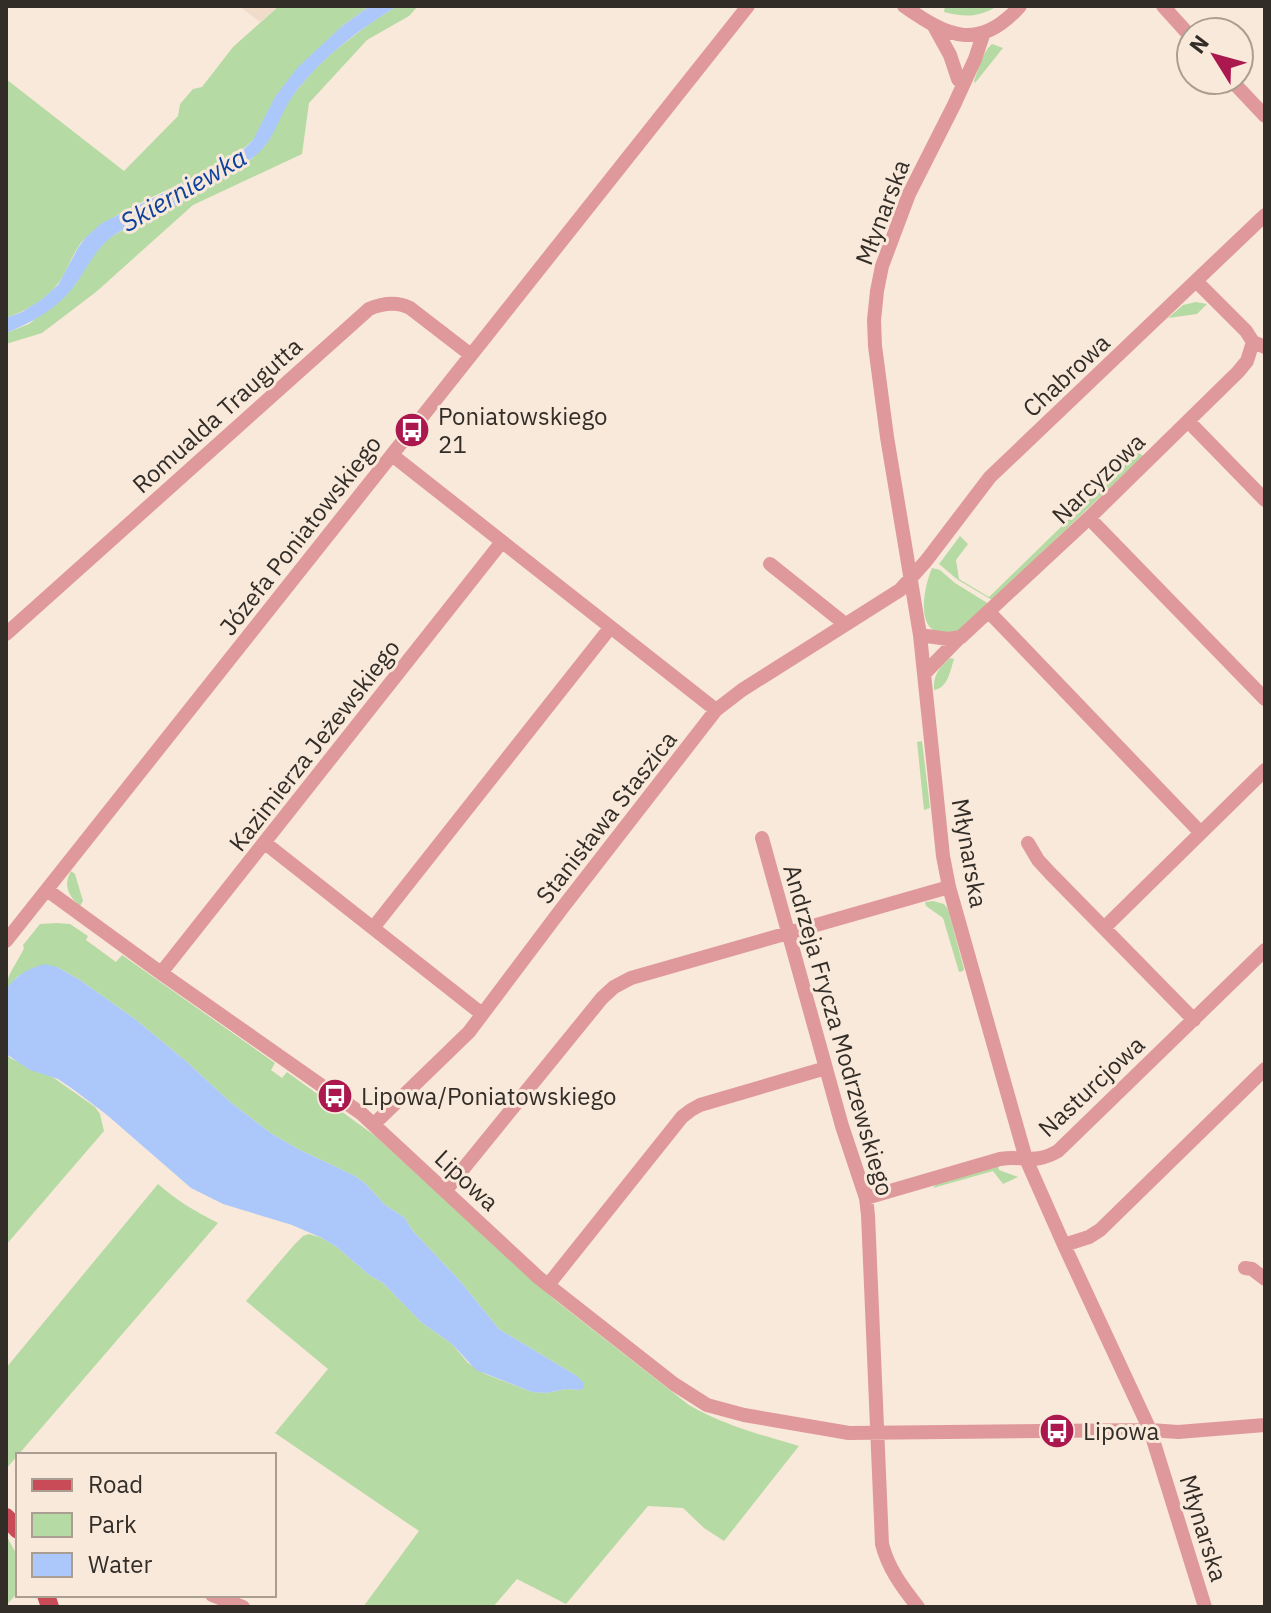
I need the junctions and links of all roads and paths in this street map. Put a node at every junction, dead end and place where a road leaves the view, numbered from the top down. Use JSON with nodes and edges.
{"nodes":[{"id":1,"x":748,"y":6,"type":"edge"},
{"id":2,"x":904,"y":6,"type":"edge"},
{"id":3,"x":1020,"y":6,"type":"edge"},
{"id":4,"x":934,"y":26,"type":"junction"},
{"id":5,"x":984,"y":32,"type":"junction"},
{"id":6,"x":963,"y":85,"type":"junction"},
{"id":7,"x":1246,"y":96,"type":"edge"},
{"id":8,"x":1265,"y":116,"type":"edge"},
{"id":9,"x":1265,"y":215,"type":"edge"},
{"id":10,"x":1196,"y":281,"type":"junction"},
{"id":11,"x":1259,"y":345,"type":"edge"},
{"id":12,"x":471,"y":355,"type":"junction"},
{"id":13,"x":1188,"y":421,"type":"junction"},
{"id":14,"x":392,"y":455,"type":"junction"},
{"id":15,"x":1265,"y":500,"type":"edge"},
{"id":16,"x":1089,"y":518,"type":"junction"},
{"id":17,"x":501,"y":543,"type":"junction"},
{"id":18,"x":770,"y":564,"type":"dead end"},
{"id":19,"x":910,"y":580,"type":"junction"},
{"id":20,"x":989,"y":612,"type":"junction"},
{"id":21,"x":845,"y":624,"type":"junction"},
{"id":22,"x":610,"y":628,"type":"junction"},
{"id":23,"x":6,"y":634,"type":"edge"},
{"id":24,"x":920,"y":635,"type":"junction"},
{"id":25,"x":961,"y":637,"type":"junction"},
{"id":26,"x":924,"y":674,"type":"junction"},
{"id":27,"x":1265,"y":699,"type":"edge"},
{"id":28,"x":716,"y":710,"type":"junction"},
{"id":29,"x":1265,"y":770,"type":"edge"},
{"id":30,"x":1201,"y":833,"type":"junction"},
{"id":31,"x":762,"y":838,"type":"dead end"},
{"id":32,"x":265,"y":843,"type":"junction"},
{"id":33,"x":1028,"y":843,"type":"dead end"},
{"id":34,"x":949,"y":887,"type":"junction"},
{"id":35,"x":47,"y":890,"type":"junction"},
{"id":36,"x":373,"y":928,"type":"junction"},
{"id":37,"x":1104,"y":928,"type":"junction"},
{"id":38,"x":788,"y":934,"type":"junction"},
{"id":39,"x":6,"y":941,"type":"edge"},
{"id":40,"x":1265,"y":950,"type":"edge"},
{"id":41,"x":161,"y":973,"type":"junction"},
{"id":42,"x":482,"y":1014,"type":"junction"},
{"id":43,"x":1194,"y":1020,"type":"junction"},
{"id":44,"x":826,"y":1068,"type":"junction"},
{"id":45,"x":1265,"y":1069,"type":"edge"},
{"id":46,"x":374,"y":1124,"type":"junction"},
{"id":47,"x":1026,"y":1159,"type":"junction"},
{"id":48,"x":446,"y":1190,"type":"junction"},
{"id":49,"x":866,"y":1198,"type":"junction"},
{"id":50,"x":1064,"y":1245,"type":"junction"},
{"id":51,"x":1245,"y":1268,"type":"dead end"},
{"id":52,"x":1265,"y":1279,"type":"edge"},
{"id":53,"x":548,"y":1285,"type":"junction"},
{"id":54,"x":1265,"y":1425,"type":"edge"},
{"id":55,"x":1150,"y":1430,"type":"junction"},
{"id":56,"x":879,"y":1434,"type":"junction"},
{"id":57,"x":217,"y":1597,"type":"edge"},
{"id":58,"x":243,"y":1607,"type":"edge"},
{"id":59,"x":918,"y":1607,"type":"edge"},
{"id":60,"x":1205,"y":1607,"type":"edge"}],
"edges":[{"from":1,"to":12,"type":"street","name":"Józefa Poniatowskiego"},
{"from":2,"to":4,"type":"street"},
{"from":3,"to":5,"type":"street"},
{"from":4,"to":5,"type":"street"},
{"from":4,"to":6,"type":"street"},
{"from":5,"to":6,"type":"street","name":"Młynarska"},
{"from":6,"to":19,"type":"street","name":"Młynarska"},
{"from":7,"to":8,"type":"street"},
{"from":9,"to":10,"type":"street","name":"Chabrowa"},
{"from":10,"to":11,"type":"street"},
{"from":10,"to":19,"type":"street","name":"Chabrowa"},
{"from":11,"to":13,"type":"street","name":"Narcyzowa"},
{"from":12,"to":14,"type":"street","name":"Józefa Poniatowskiego"},
{"from":12,"to":23,"type":"street","name":"Romualda Traugutta"},
{"from":13,"to":15,"type":"street"},
{"from":13,"to":16,"type":"street","name":"Narcyzowa"},
{"from":14,"to":17,"type":"street"},
{"from":14,"to":35,"type":"street","name":"Józefa Poniatowskiego"},
{"from":16,"to":20,"type":"street","name":"Narcyzowa"},
{"from":16,"to":27,"type":"street"},
{"from":17,"to":22,"type":"street"},
{"from":17,"to":32,"type":"street","name":"Kazimierza Jeżewskiego"},
{"from":18,"to":21,"type":"street"},
{"from":19,"to":21,"type":"street","name":"Stanisława Staszica"},
{"from":19,"to":24,"type":"street","name":"Młynarska"},
{"from":20,"to":25,"type":"street","name":"Narcyzowa"},
{"from":20,"to":30,"type":"street"},
{"from":21,"to":28,"type":"street","name":"Stanisława Staszica"},
{"from":22,"to":28,"type":"street"},
{"from":22,"to":36,"type":"street"},
{"from":24,"to":25,"type":"street"},
{"from":24,"to":26,"type":"street","name":"Młynarska"},
{"from":25,"to":26,"type":"street","name":"Narcyzowa"},
{"from":26,"to":34,"type":"street","name":"Młynarska"},
{"from":28,"to":42,"type":"street","name":"Stanisława Staszica"},
{"from":29,"to":30,"type":"street"},
{"from":30,"to":37,"type":"street"},
{"from":31,"to":38,"type":"street","name":"Andrzeja Frycza Modrzewskiego"},
{"from":32,"to":36,"type":"street"},
{"from":32,"to":41,"type":"street","name":"Kazimierza Jeżewskiego"},
{"from":33,"to":37,"type":"street"},
{"from":34,"to":38,"type":"street"},
{"from":34,"to":47,"type":"street","name":"Młynarska"},
{"from":35,"to":39,"type":"street","name":"Józefa Poniatowskiego"},
{"from":35,"to":41,"type":"street","name":"Lipowa"},
{"from":36,"to":42,"type":"street"},
{"from":37,"to":43,"type":"street"},
{"from":38,"to":44,"type":"street","name":"Andrzeja Frycza Modrzewskiego"},
{"from":38,"to":48,"type":"street"},
{"from":40,"to":43,"type":"street","name":"Nasturcjowa"},
{"from":41,"to":46,"type":"street","name":"Lipowa"},
{"from":42,"to":46,"type":"street","name":"Stanisława Staszica"},
{"from":43,"to":47,"type":"street","name":"Nasturcjowa"},
{"from":44,"to":49,"type":"street","name":"Andrzeja Frycza Modrzewskiego"},
{"from":44,"to":53,"type":"street"},
{"from":45,"to":50,"type":"street"},
{"from":46,"to":48,"type":"street","name":"Lipowa"},
{"from":47,"to":49,"type":"street","name":"Nasturcjowa"},
{"from":47,"to":50,"type":"street","name":"Młynarska"},
{"from":48,"to":53,"type":"street","name":"Lipowa"},
{"from":49,"to":56,"type":"street","name":"Andrzeja Frycza Modrzewskiego"},
{"from":50,"to":55,"type":"street","name":"Młynarska"},
{"from":51,"to":52,"type":"street"},
{"from":53,"to":56,"type":"street","name":"Lipowa"},
{"from":54,"to":55,"type":"street","name":"Lipowa"},
{"from":55,"to":56,"type":"street","name":"Lipowa"},
{"from":55,"to":60,"type":"street","name":"Młynarska"},
{"from":56,"to":59,"type":"street","name":"Andrzeja Frycza Modrzewskiego"},
{"from":57,"to":58,"type":"street"}]}
